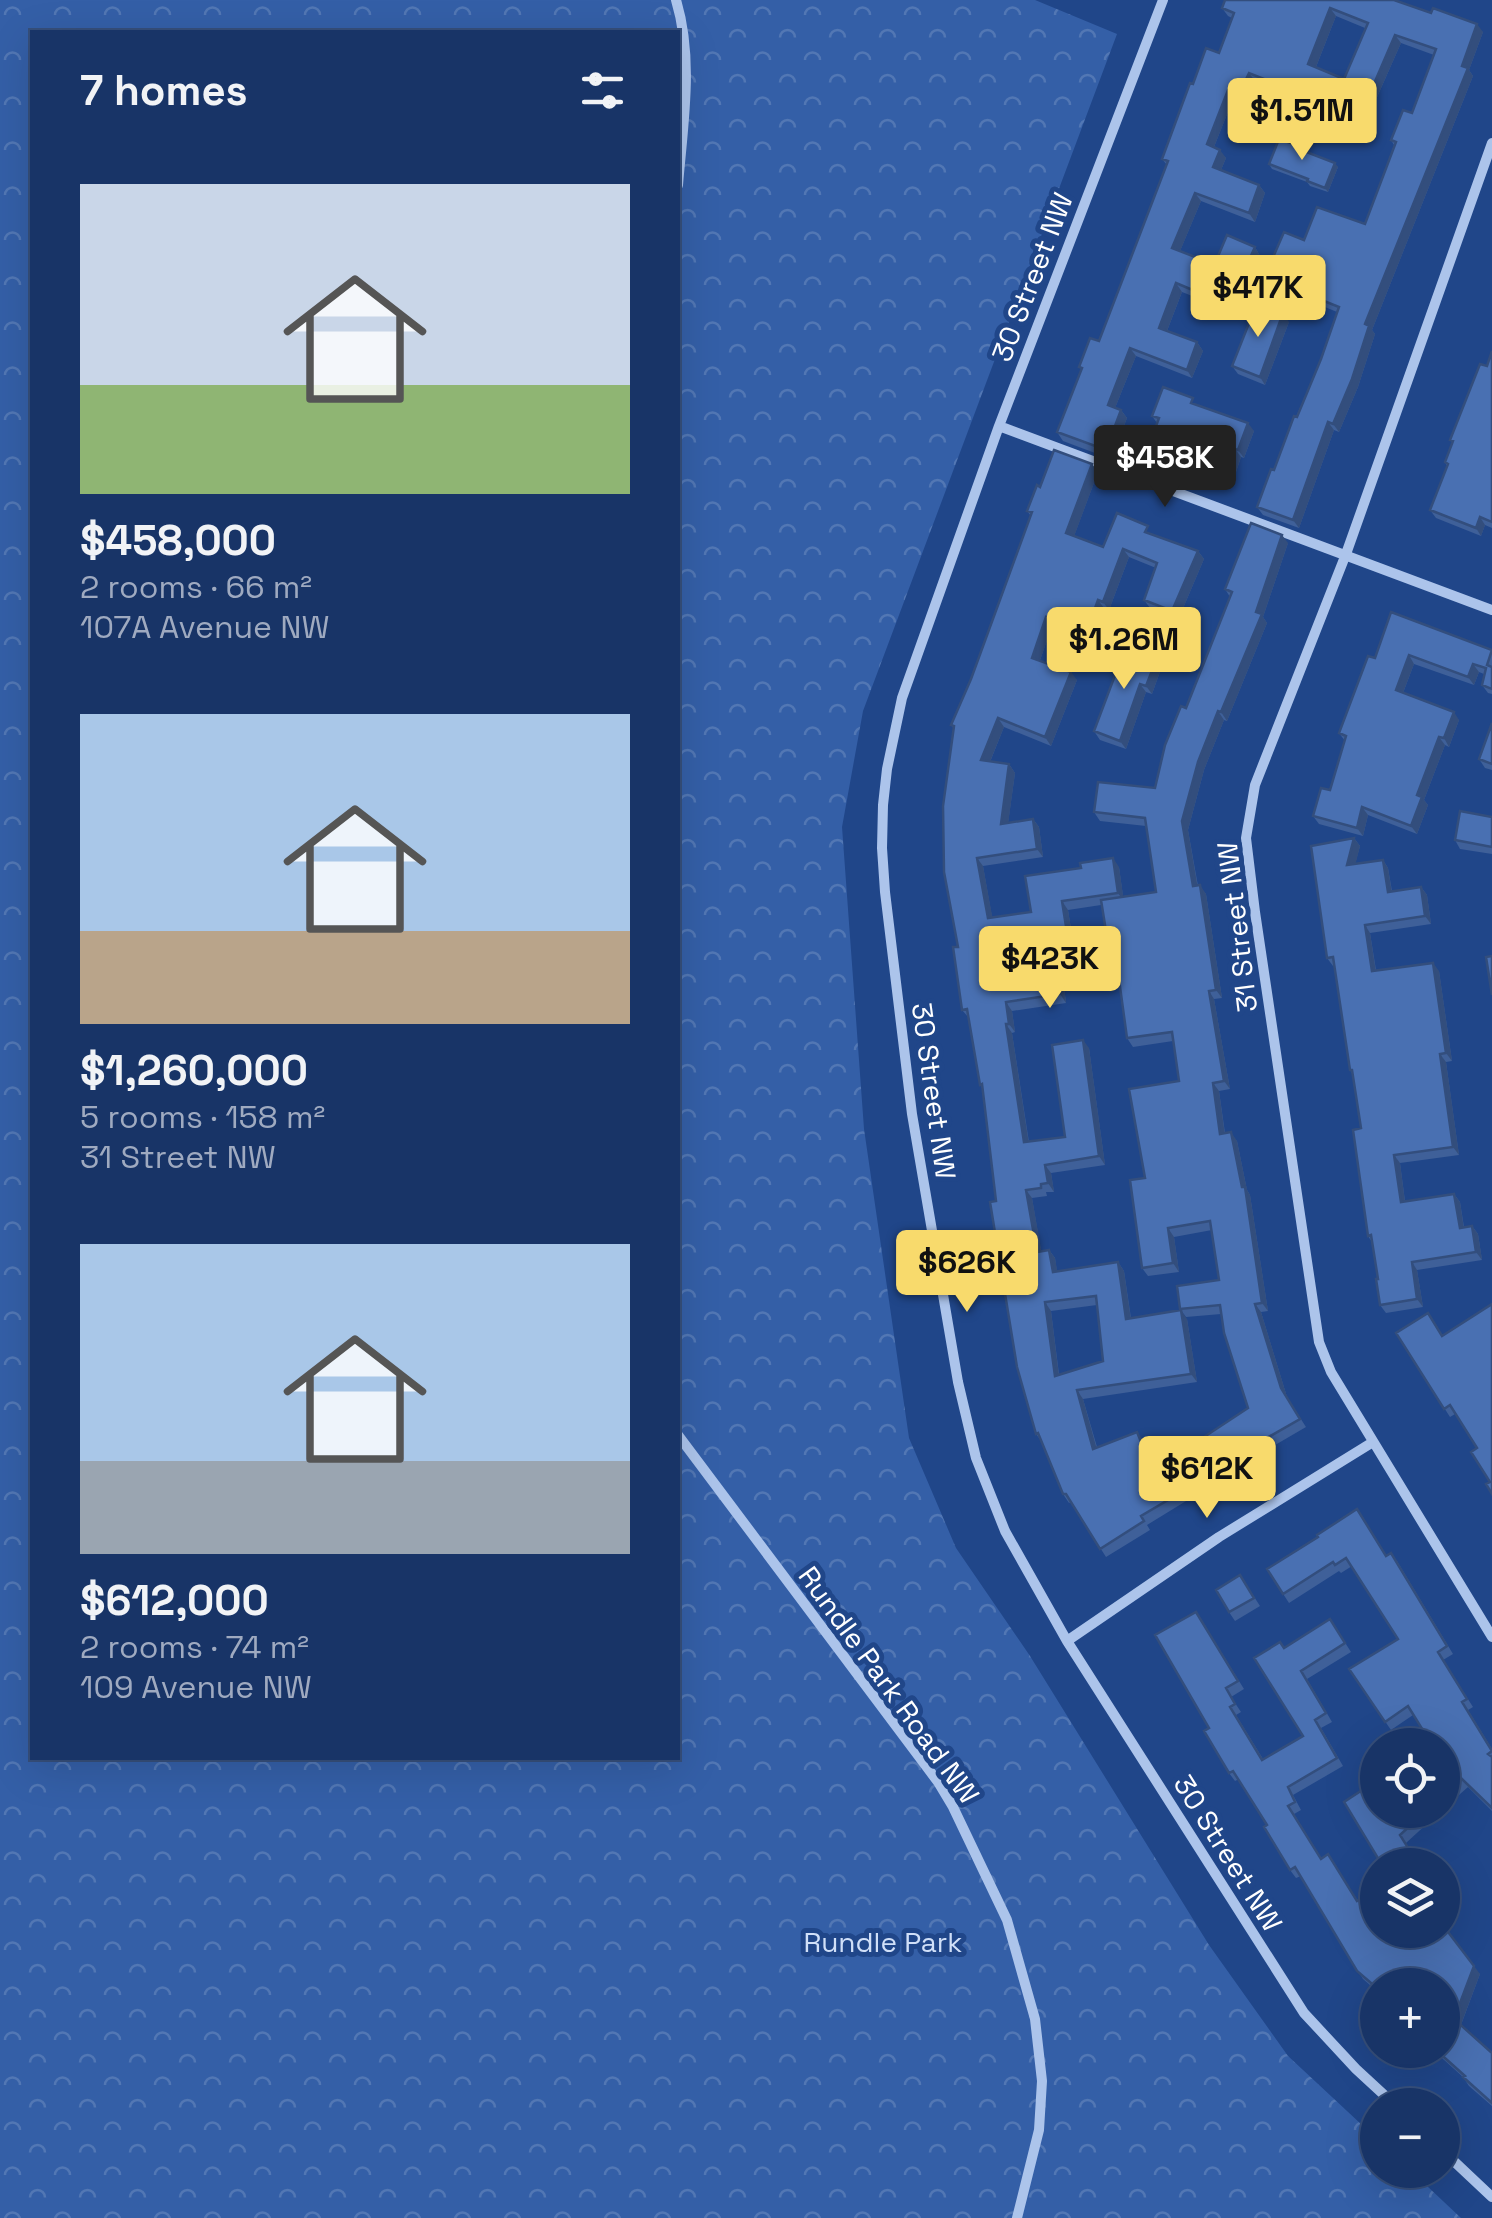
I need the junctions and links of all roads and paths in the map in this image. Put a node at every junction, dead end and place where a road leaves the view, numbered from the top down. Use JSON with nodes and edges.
{"nodes":[{"id":1,"x":676,"y":0,"type":"edge"},
{"id":2,"x":1163,"y":0,"type":"edge"},
{"id":3,"x":1492,"y":143,"type":"edge"},
{"id":4,"x":680,"y":161,"type":"edge"},
{"id":5,"x":1000,"y":426,"type":"junction"},
{"id":6,"x":1346,"y":554,"type":"junction"},
{"id":7,"x":1492,"y":610,"type":"edge"},
{"id":8,"x":680,"y":1438,"type":"edge"},
{"id":9,"x":1373,"y":1442,"type":"junction"},
{"id":10,"x":1492,"y":1637,"type":"edge"},
{"id":11,"x":1067,"y":1641,"type":"junction"},
{"id":12,"x":1376,"y":2088,"type":"edge"},
{"id":13,"x":1460,"y":2167,"type":"edge"},
{"id":14,"x":1492,"y":2197,"type":"edge"},
{"id":15,"x":1017,"y":2218,"type":"edge"}],
"edges":[{"from":1,"to":4,"type":"street"},
{"from":2,"to":5,"type":"street","name":"30 Street NW"},
{"from":3,"to":6,"type":"street","name":"31 Street NW"},
{"from":5,"to":6,"type":"street"},
{"from":5,"to":11,"type":"street","name":"30 Street NW"},
{"from":6,"to":7,"type":"street"},
{"from":6,"to":9,"type":"street","name":"31 Street NW"},
{"from":8,"to":15,"type":"street","name":"Rundle Park Road NW"},
{"from":9,"to":10,"type":"street","name":"31 Street NW"},
{"from":9,"to":11,"type":"street"},
{"from":11,"to":12,"type":"street","name":"30 Street NW"},
{"from":13,"to":14,"type":"street"}]}
